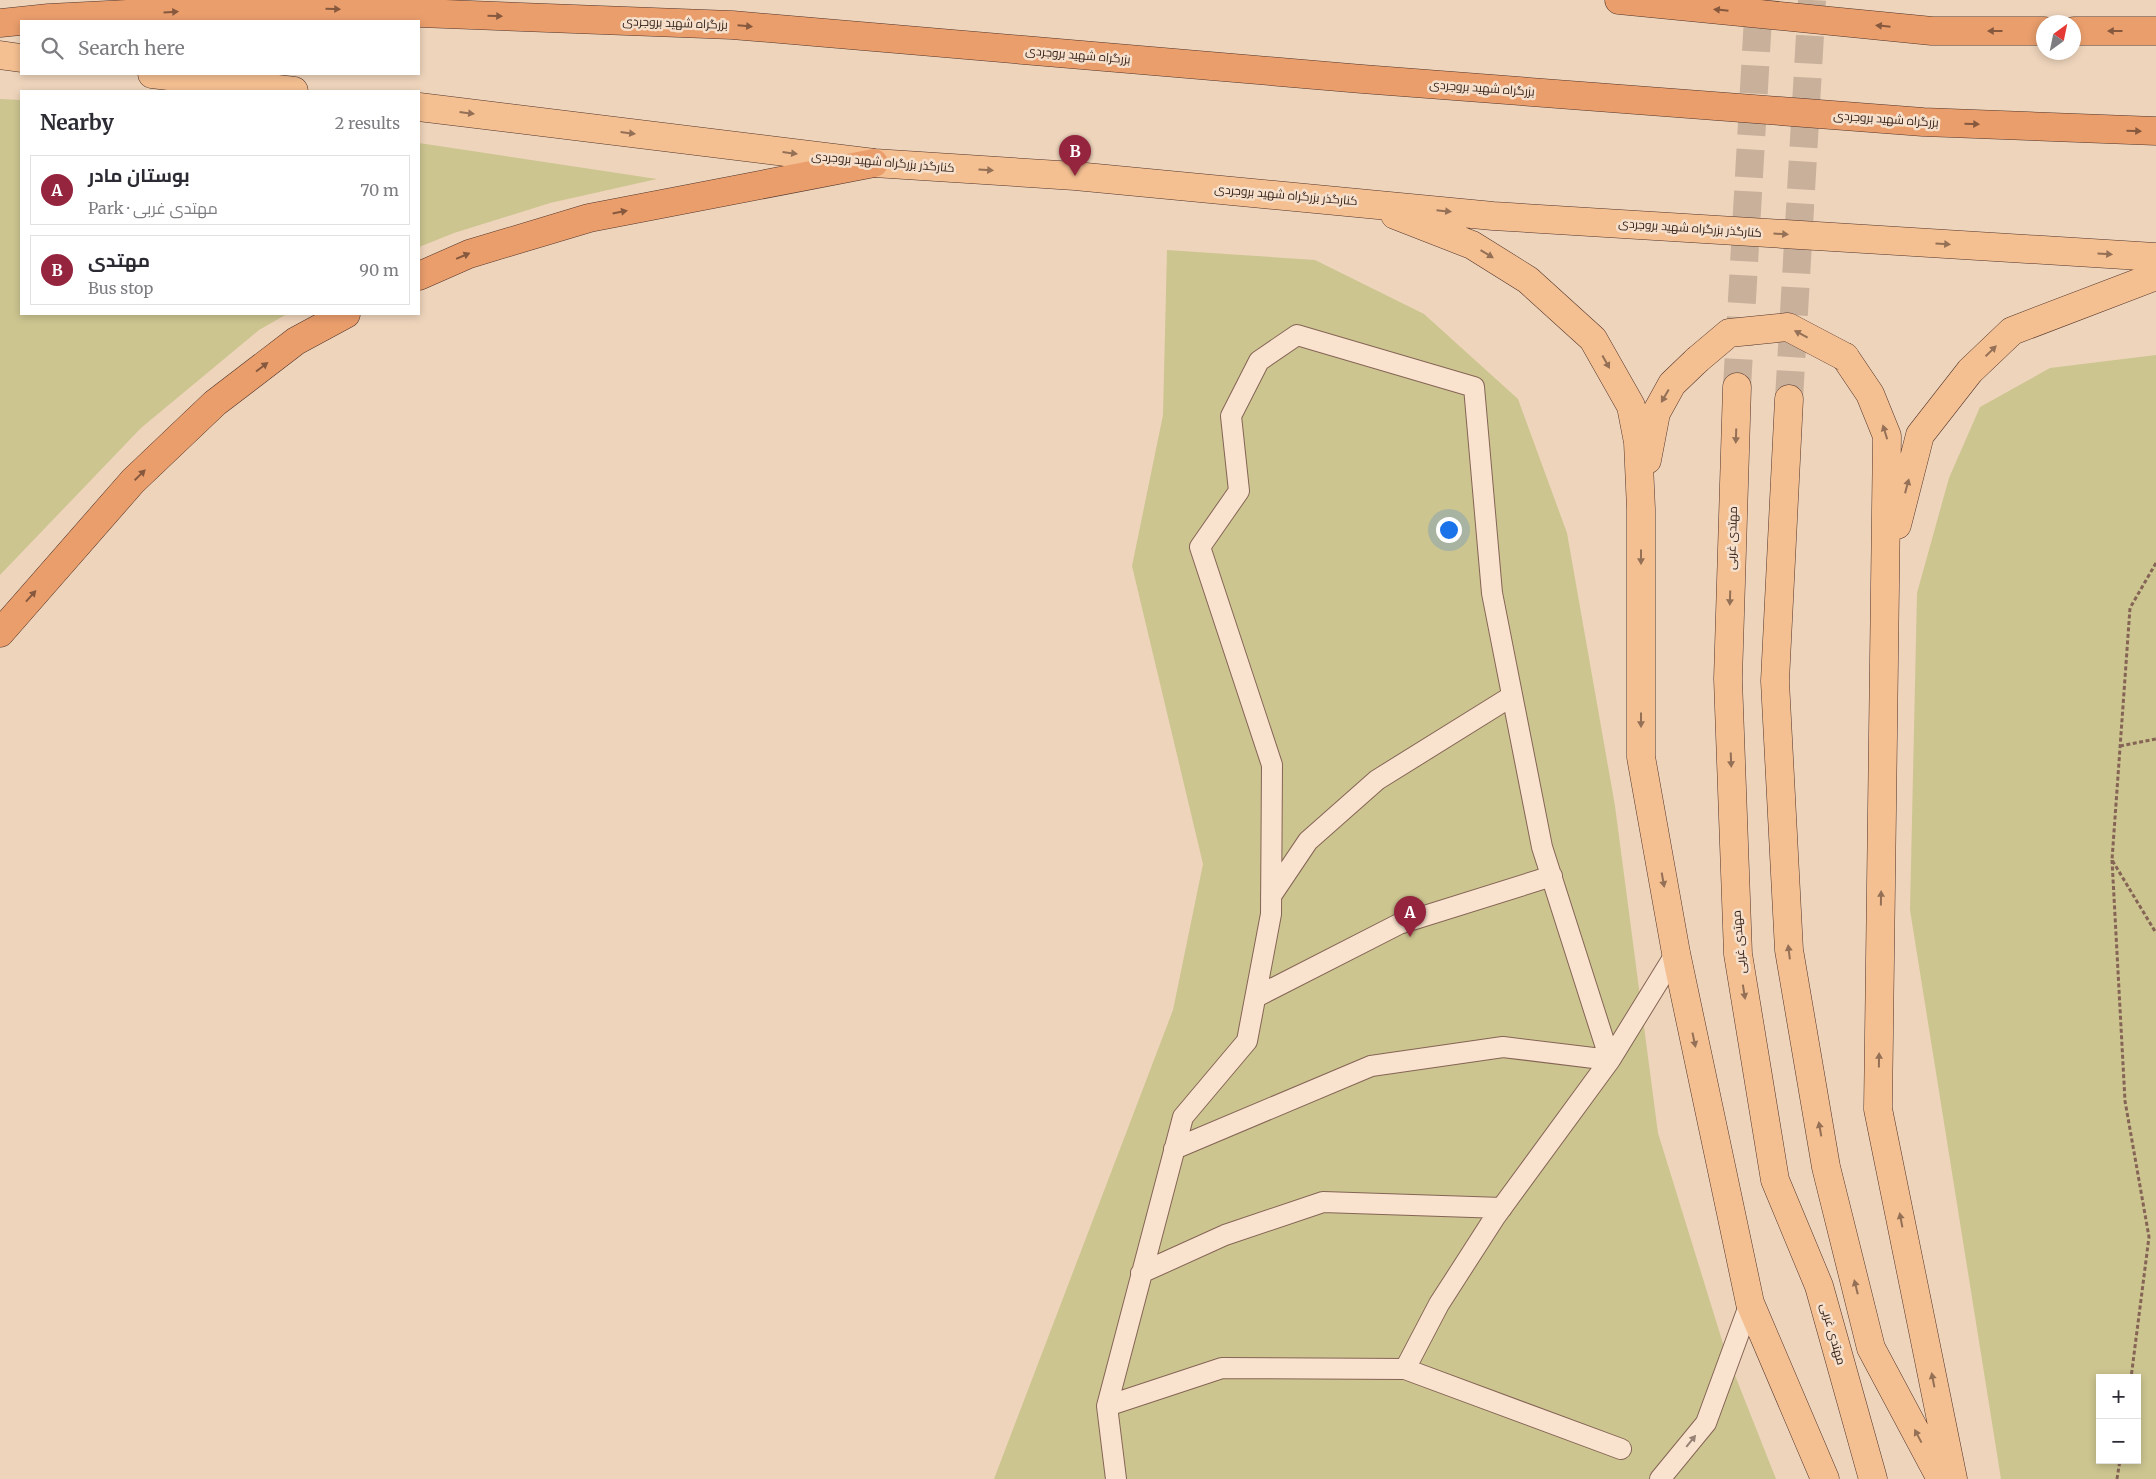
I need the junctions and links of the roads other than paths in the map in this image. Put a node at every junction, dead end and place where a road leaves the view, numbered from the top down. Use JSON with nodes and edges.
{"nodes":[{"id":1,"x":1619,"y":0,"type":"edge"},
{"id":2,"x":39,"y":20,"type":"edge"},
{"id":3,"x":20,"y":22,"type":"edge"},
{"id":4,"x":0,"y":24,"type":"edge"},
{"id":5,"x":2036,"y":31,"type":"edge"},
{"id":6,"x":2081,"y":31,"type":"edge"},
{"id":7,"x":2156,"y":31,"type":"edge"},
{"id":8,"x":0,"y":55,"type":"edge"},
{"id":9,"x":20,"y":58,"type":"edge"},
{"id":10,"x":160,"y":75,"type":"edge"},
{"id":11,"x":286,"y":90,"type":"edge"},
{"id":12,"x":420,"y":107,"type":"edge"},
{"id":13,"x":2156,"y":131,"type":"edge"},
{"id":14,"x":874,"y":163,"type":"junction"},
{"id":15,"x":1361,"y":202,"type":"junction"},
{"id":16,"x":2156,"y":257,"type":"edge"},
{"id":17,"x":420,"y":276,"type":"edge"},
{"id":18,"x":2156,"y":276,"type":"edge"},
{"id":19,"x":344,"y":315,"type":"edge"},
{"id":20,"x":1737,"y":387,"type":"tunnel mouth"},
{"id":21,"x":1789,"y":399,"type":"tunnel mouth"},
{"id":22,"x":1641,"y":509,"type":"junction"},
{"id":23,"x":1885,"y":567,"type":"junction"},
{"id":24,"x":0,"y":633,"type":"edge"},
{"id":25,"x":1512,"y":696,"type":"junction"},
{"id":26,"x":1552,"y":876,"type":"junction"},
{"id":27,"x":1271,"y":896,"type":"junction"},
{"id":28,"x":1676,"y":954,"type":"junction"},
{"id":29,"x":1256,"y":997,"type":"junction"},
{"id":30,"x":1610,"y":1060,"type":"junction"},
{"id":31,"x":1174,"y":1149,"type":"junction"},
{"id":32,"x":1502,"y":1208,"type":"junction"},
{"id":33,"x":1142,"y":1273,"type":"junction"},
{"id":34,"x":1750,"y":1303,"type":"junction"},
{"id":35,"x":1404,"y":1368,"type":"junction"},
{"id":36,"x":1107,"y":1406,"type":"junction"},
{"id":37,"x":1621,"y":1448,"type":"dead end"},
{"id":38,"x":1116,"y":1479,"type":"edge"},
{"id":39,"x":1660,"y":1479,"type":"edge"},
{"id":40,"x":1825,"y":1479,"type":"edge"},
{"id":41,"x":1873,"y":1479,"type":"edge"},
{"id":42,"x":1941,"y":1479,"type":"edge"},
{"id":43,"x":1953,"y":1479,"type":"edge"}],
"edges":[{"from":5,"to":1,"type":"highway","one_way":true},
{"from":2,"to":13,"type":"highway","name":"بزرگراه شهید بروجردی","one_way":true},
{"from":4,"to":3,"type":"highway","name":"بزرگراه شهید بروجردی","one_way":true},
{"from":7,"to":6,"type":"highway","one_way":true},
{"from":8,"to":9,"type":"main road"},
{"from":10,"to":11,"type":"main road"},
{"from":12,"to":14,"type":"main road","name":"کنارگذر بزرگراه شهید بروجردی","one_way":true},
{"from":14,"to":15,"type":"main road","name":"کنارگذر بزرگراه شهید بروجردی","one_way":true},
{"from":17,"to":14,"type":"highway","one_way":true},
{"from":15,"to":16,"type":"main road","name":"کنارگذر بزرگراه شهید بروجردی","one_way":true},
{"from":15,"to":22,"type":"main road","one_way":true},
{"from":23,"to":18,"type":"main road","one_way":true},
{"from":24,"to":19,"type":"highway","one_way":true},
{"from":20,"to":41,"type":"main road","name":"مهتدی غربی","one_way":true},
{"from":42,"to":21,"type":"main road","one_way":true},
{"from":23,"to":22,"type":"main road","one_way":true,"bridge":true},
{"from":22,"to":28,"type":"main road","one_way":true},
{"from":43,"to":23,"type":"main road","one_way":true},
{"from":25,"to":26,"type":"lane"},
{"from":25,"to":27,"type":"lane"},
{"from":25,"to":27,"type":"lane"},
{"from":26,"to":29,"type":"lane"},
{"from":26,"to":30,"type":"lane"},
{"from":27,"to":29,"type":"lane"},
{"from":28,"to":30,"type":"lane"},
{"from":28,"to":34,"type":"main road","one_way":true},
{"from":29,"to":31,"type":"lane"},
{"from":30,"to":31,"type":"lane"},
{"from":30,"to":32,"type":"lane"},
{"from":31,"to":33,"type":"lane"},
{"from":32,"to":33,"type":"lane"},
{"from":32,"to":35,"type":"lane"},
{"from":33,"to":36,"type":"lane"},
{"from":39,"to":34,"type":"lane","one_way":true},
{"from":34,"to":40,"type":"main road"},
{"from":35,"to":36,"type":"lane"},
{"from":35,"to":37,"type":"lane"},
{"from":36,"to":38,"type":"lane"}]}
